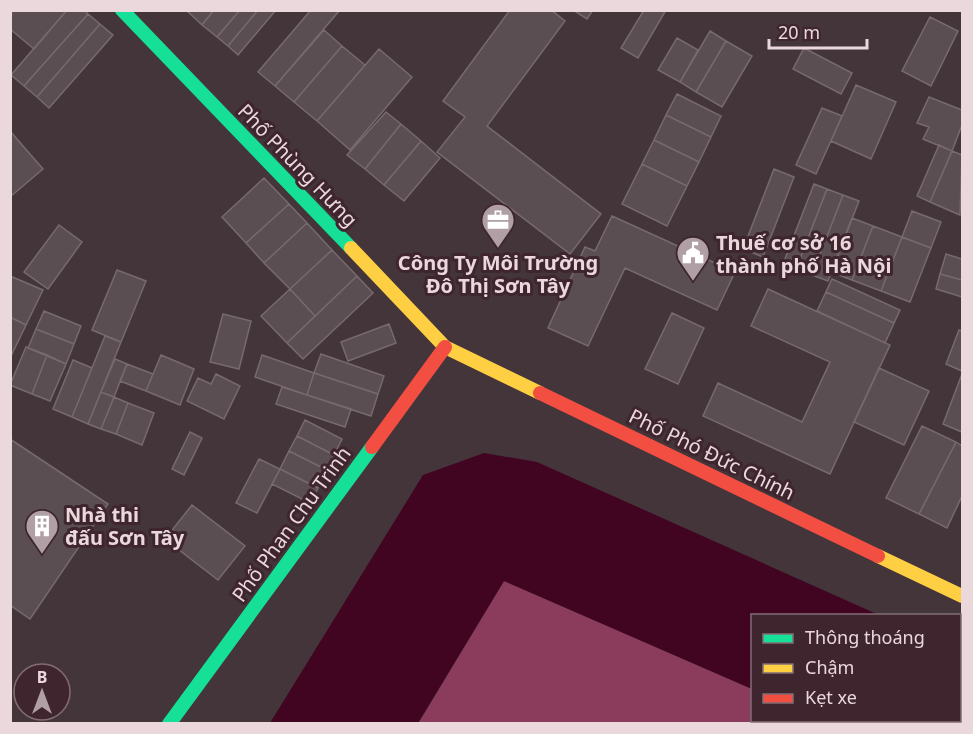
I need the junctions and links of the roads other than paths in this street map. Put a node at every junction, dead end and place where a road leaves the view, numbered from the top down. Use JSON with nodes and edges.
{"nodes":[{"id":1,"x":122,"y":10,"type":"edge"},
{"id":2,"x":445,"y":347,"type":"junction"},
{"id":3,"x":963,"y":596,"type":"edge"},
{"id":4,"x":169,"y":723,"type":"edge"}],
"edges":[{"from":1,"to":2,"type":"main road","name":"Phố Phùng Hưng"},
{"from":2,"to":3,"type":"main road","name":"Phố Phó Đức Chính"},
{"from":2,"to":4,"type":"main road","name":"Phố Phan Chu Trinh"}]}
